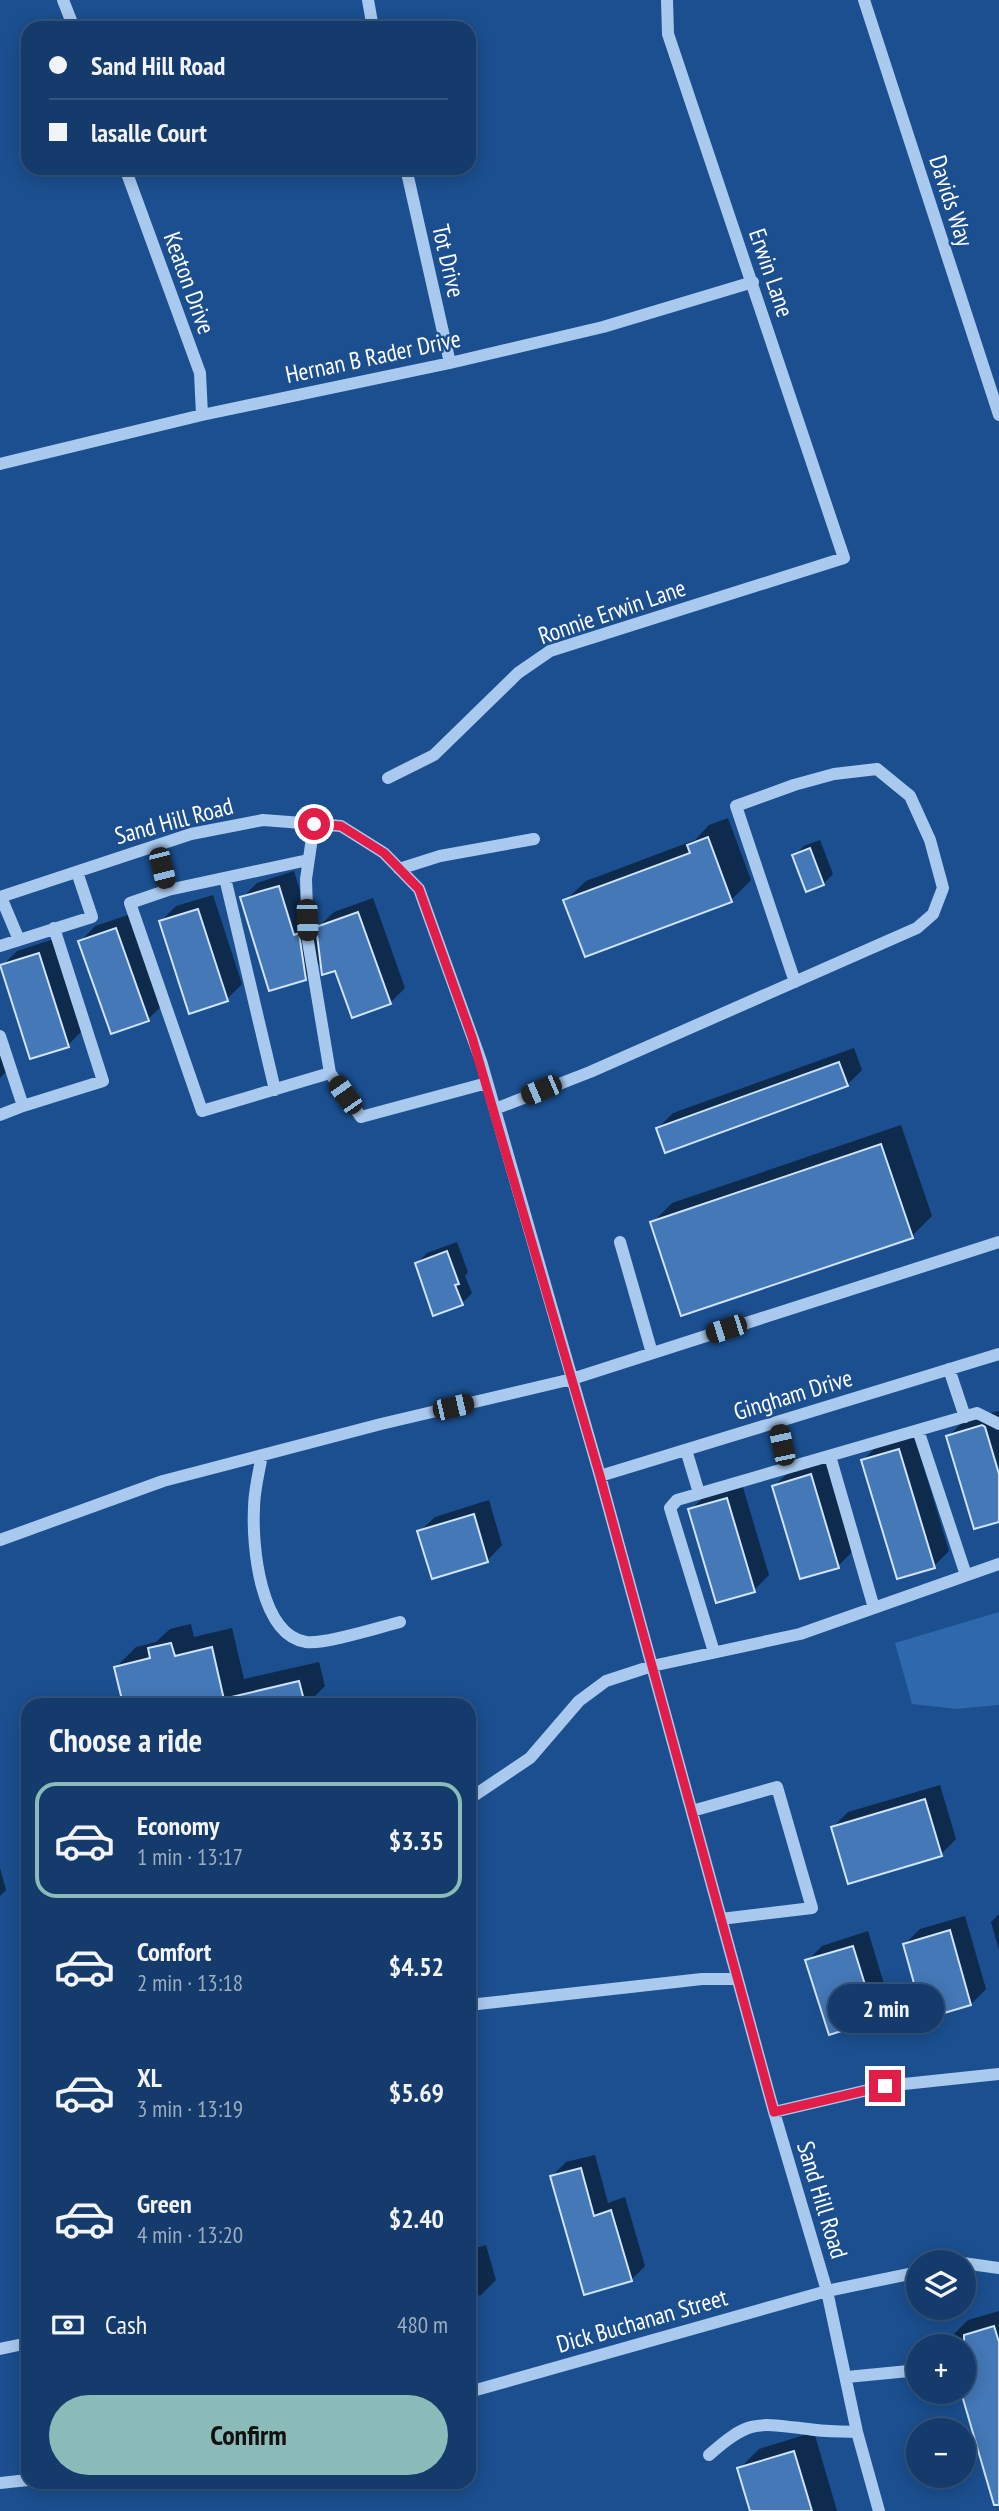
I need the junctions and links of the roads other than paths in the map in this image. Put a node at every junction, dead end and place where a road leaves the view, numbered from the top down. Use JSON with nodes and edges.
{"nodes":[{"id":1,"x":63,"y":0,"type":"edge"},
{"id":2,"x":368,"y":0,"type":"edge"},
{"id":3,"x":667,"y":0,"type":"edge"},
{"id":4,"x":864,"y":0,"type":"edge"},
{"id":5,"x":71,"y":21,"type":"edge"},
{"id":6,"x":372,"y":21,"type":"edge"},
{"id":7,"x":128,"y":175,"type":"edge"},
{"id":8,"x":408,"y":175,"type":"edge"},
{"id":9,"x":753,"y":282,"type":"junction"},
{"id":10,"x":450,"y":363,"type":"junction"},
{"id":11,"x":202,"y":415,"type":"junction"},
{"id":12,"x":999,"y":415,"type":"edge"},
{"id":13,"x":0,"y":464,"type":"edge"},
{"id":14,"x":844,"y":558,"type":"joint"},
{"id":15,"x":388,"y":778,"type":"dead end"},
{"id":16,"x":314,"y":824,"type":"junction"},
{"id":17,"x":534,"y":839,"type":"dead end"},
{"id":18,"x":157,"y":845,"type":"junction"},
{"id":19,"x":308,"y":860,"type":"junction"},
{"id":20,"x":399,"y":869,"type":"junction"},
{"id":21,"x":77,"y":872,"type":"junction"},
{"id":22,"x":225,"y":878,"type":"junction"},
{"id":23,"x":168,"y":890,"type":"junction"},
{"id":24,"x":1,"y":897,"type":"edge"},
{"id":25,"x":54,"y":928,"type":"junction"},
{"id":26,"x":19,"y":940,"type":"junction"},
{"id":27,"x":0,"y":946,"type":"edge"},
{"id":28,"x":794,"y":982,"type":"junction"},
{"id":29,"x":0,"y":1036,"type":"edge"},
{"id":30,"x":330,"y":1073,"type":"junction"},
{"id":31,"x":487,"y":1083,"type":"junction"},
{"id":32,"x":275,"y":1090,"type":"junction"},
{"id":33,"x":23,"y":1106,"type":"junction"},
{"id":34,"x":495,"y":1109,"type":"junction"},
{"id":35,"x":0,"y":1115,"type":"edge"},
{"id":36,"x":999,"y":1241,"type":"edge"},
{"id":37,"x":620,"y":1242,"type":"dead end"},
{"id":38,"x":652,"y":1353,"type":"junction"},
{"id":39,"x":999,"y":1354,"type":"edge"},
{"id":40,"x":950,"y":1369,"type":"junction"},
{"id":41,"x":572,"y":1379,"type":"junction"},
{"id":42,"x":965,"y":1417,"type":"junction"},
{"id":43,"x":777,"y":1422,"type":"junction"},
{"id":44,"x":999,"y":1424,"type":"edge"},
{"id":45,"x":918,"y":1430,"type":"junction"},
{"id":46,"x":686,"y":1450,"type":"junction"},
{"id":47,"x":262,"y":1455,"type":"junction"},
{"id":48,"x":830,"y":1456,"type":"junction"},
{"id":49,"x":787,"y":1468,"type":"junction"},
{"id":50,"x":600,"y":1476,"type":"junction"},
{"id":51,"x":699,"y":1493,"type":"junction"},
{"id":52,"x":0,"y":1539,"type":"edge"},
{"id":53,"x":999,"y":1564,"type":"edge"},
{"id":54,"x":966,"y":1575,"type":"junction"},
{"id":55,"x":874,"y":1608,"type":"junction"},
{"id":56,"x":400,"y":1622,"type":"dead end"},
{"id":57,"x":714,"y":1652,"type":"junction"},
{"id":58,"x":652,"y":1666,"type":"junction"},
{"id":59,"x":476,"y":1793,"type":"edge"},
{"id":60,"x":692,"y":1811,"type":"junction"},
{"id":61,"x":721,"y":1919,"type":"junction"},
{"id":62,"x":737,"y":1979,"type":"junction"},
{"id":63,"x":476,"y":2004,"type":"edge"},
{"id":64,"x":999,"y":2074,"type":"edge"},
{"id":65,"x":774,"y":2112,"type":"junction"},
{"id":66,"x":976,"y":2265,"type":"edge"},
{"id":67,"x":999,"y":2268,"type":"edge"},
{"id":68,"x":906,"y":2275,"type":"edge"},
{"id":69,"x":827,"y":2291,"type":"junction"},
{"id":70,"x":21,"y":2344,"type":"edge"},
{"id":71,"x":0,"y":2348,"type":"edge"},
{"id":72,"x":906,"y":2371,"type":"edge"},
{"id":73,"x":847,"y":2377,"type":"junction"},
{"id":74,"x":476,"y":2390,"type":"edge"},
{"id":75,"x":857,"y":2432,"type":"junction"},
{"id":76,"x":709,"y":2455,"type":"dead end"},
{"id":77,"x":21,"y":2481,"type":"edge"},
{"id":78,"x":0,"y":2483,"type":"edge"},
{"id":79,"x":879,"y":2511,"type":"edge"}],
"edges":[{"from":1,"to":5,"type":"street"},
{"from":2,"to":6,"type":"street"},
{"from":3,"to":9,"type":"street","name":"Erwin Lane"},
{"from":4,"to":12,"type":"street","name":"Davids Way"},
{"from":7,"to":11,"type":"street","name":"Keaton Drive"},
{"from":8,"to":10,"type":"street","name":"Tot Drive"},
{"from":9,"to":10,"type":"street","name":"Hernan B Rader Drive"},
{"from":9,"to":14,"type":"street","name":"Erwin Lane"},
{"from":10,"to":11,"type":"street","name":"Hernan B Rader Drive"},
{"from":11,"to":13,"type":"street","name":"Hernan B Rader Drive"},
{"from":14,"to":15,"type":"street","name":"Ronnie Erwin Lane"},
{"from":16,"to":18,"type":"street","name":"Sand Hill Road"},
{"from":16,"to":19,"type":"street"},
{"from":16,"to":20,"type":"street","name":"Sand Hill Road"},
{"from":17,"to":20,"type":"street"},
{"from":18,"to":21,"type":"street","name":"Sand Hill Road"},
{"from":18,"to":23,"type":"street"},
{"from":19,"to":22,"type":"street"},
{"from":19,"to":30,"type":"street"},
{"from":20,"to":31,"type":"street","name":"Sand Hill Road"},
{"from":21,"to":24,"type":"street","name":"Sand Hill Road"},
{"from":21,"to":25,"type":"street"},
{"from":22,"to":23,"type":"street"},
{"from":22,"to":32,"type":"street"},
{"from":23,"to":32,"type":"street"},
{"from":24,"to":26,"type":"street"},
{"from":25,"to":26,"type":"street"},
{"from":25,"to":33,"type":"street"},
{"from":26,"to":27,"type":"street"},
{"from":28,"to":28,"type":"street"},
{"from":28,"to":34,"type":"street"},
{"from":29,"to":33,"type":"street"},
{"from":30,"to":31,"type":"street"},
{"from":30,"to":32,"type":"street"},
{"from":31,"to":34,"type":"street","name":"Sand Hill Road"},
{"from":33,"to":35,"type":"street"},
{"from":34,"to":41,"type":"street","name":"Sand Hill Road"},
{"from":36,"to":38,"type":"street"},
{"from":37,"to":38,"type":"street"},
{"from":38,"to":41,"type":"street"},
{"from":39,"to":40,"type":"street","name":"Gingham Drive"},
{"from":40,"to":42,"type":"street"},
{"from":40,"to":43,"type":"street","name":"Gingham Drive"},
{"from":41,"to":47,"type":"street"},
{"from":41,"to":50,"type":"street","name":"Sand Hill Road"},
{"from":42,"to":44,"type":"street"},
{"from":42,"to":45,"type":"street"},
{"from":43,"to":46,"type":"street","name":"Gingham Drive"},
{"from":43,"to":49,"type":"street"},
{"from":45,"to":48,"type":"street"},
{"from":45,"to":54,"type":"street"},
{"from":46,"to":50,"type":"street","name":"Gingham Drive"},
{"from":46,"to":51,"type":"street"},
{"from":47,"to":52,"type":"street"},
{"from":47,"to":56,"type":"street"},
{"from":48,"to":49,"type":"street"},
{"from":48,"to":55,"type":"street"},
{"from":49,"to":51,"type":"street"},
{"from":50,"to":58,"type":"street","name":"Sand Hill Road"},
{"from":51,"to":57,"type":"street"},
{"from":53,"to":54,"type":"street"},
{"from":54,"to":55,"type":"street"},
{"from":55,"to":57,"type":"street"},
{"from":57,"to":58,"type":"street"},
{"from":58,"to":59,"type":"street"},
{"from":58,"to":60,"type":"street","name":"Sand Hill Road"},
{"from":60,"to":61,"type":"street","name":"Sand Hill Road"},
{"from":60,"to":61,"type":"street"},
{"from":61,"to":62,"type":"street","name":"Sand Hill Road"},
{"from":62,"to":63,"type":"street"},
{"from":62,"to":65,"type":"street","name":"Sand Hill Road"},
{"from":64,"to":65,"type":"street"},
{"from":65,"to":69,"type":"street","name":"Sand Hill Road"},
{"from":66,"to":67,"type":"street"},
{"from":68,"to":69,"type":"street","name":"Dick Buchanan Street"},
{"from":69,"to":73,"type":"street","name":"Sand Hill Road"},
{"from":69,"to":74,"type":"street","name":"Dick Buchanan Street"},
{"from":70,"to":71,"type":"street"},
{"from":72,"to":73,"type":"street"},
{"from":73,"to":75,"type":"street","name":"Sand Hill Road"},
{"from":75,"to":76,"type":"street"},
{"from":75,"to":79,"type":"street","name":"Sand Hill Road"},
{"from":77,"to":78,"type":"street"}]}
